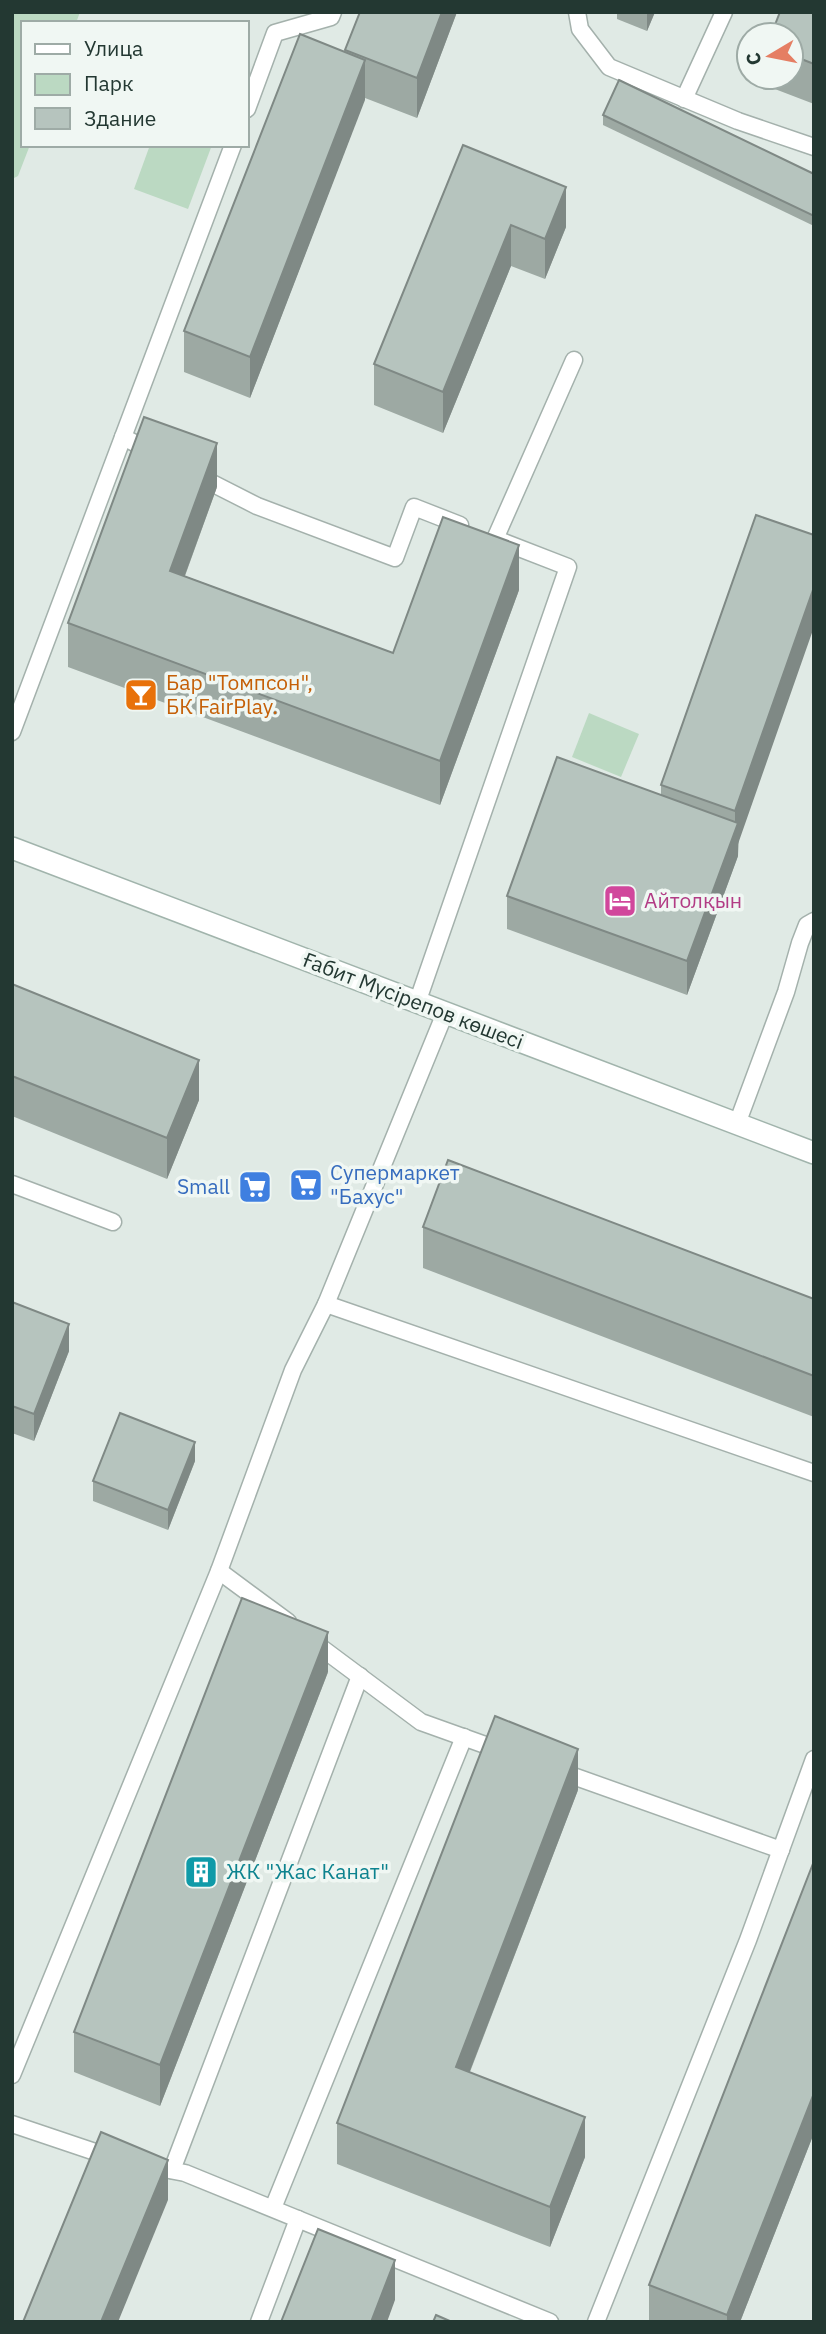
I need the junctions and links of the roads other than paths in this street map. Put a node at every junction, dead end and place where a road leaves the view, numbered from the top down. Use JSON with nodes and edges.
{"nodes":[{"id":1,"x":333,"y":12,"type":"edge"},
{"id":2,"x":577,"y":12,"type":"edge"},
{"id":3,"x":724,"y":12,"type":"edge"},
{"id":4,"x":684,"y":99,"type":"junction"},
{"id":5,"x":248,"y":106,"type":"edge"},
{"id":6,"x":232,"y":147,"type":"edge"},
{"id":7,"x":814,"y":147,"type":"edge"},
{"id":8,"x":574,"y":360,"type":"dead end"},
{"id":9,"x":123,"y":438,"type":"junction"},
{"id":10,"x":484,"y":534,"type":"junction"},
{"id":11,"x":12,"y":732,"type":"edge"},
{"id":12,"x":12,"y":848,"type":"edge"},
{"id":13,"x":814,"y":921,"type":"edge"},
{"id":14,"x":417,"y":1003,"type":"junction"},
{"id":15,"x":445,"y":1013,"type":"junction"},
{"id":16,"x":737,"y":1124,"type":"junction"},
{"id":17,"x":814,"y":1153,"type":"edge"},
{"id":18,"x":12,"y":1184,"type":"edge"},
{"id":19,"x":113,"y":1222,"type":"dead end"},
{"id":20,"x":326,"y":1304,"type":"junction"},
{"id":21,"x":814,"y":1473,"type":"edge"},
{"id":22,"x":219,"y":1571,"type":"junction"},
{"id":23,"x":360,"y":1676,"type":"junction"},
{"id":24,"x":464,"y":1737,"type":"junction"},
{"id":25,"x":515,"y":1755,"type":"edge"},
{"id":26,"x":814,"y":1759,"type":"edge"},
{"id":27,"x":540,"y":1765,"type":"edge"},
{"id":28,"x":806,"y":1805,"type":"edge"},
{"id":29,"x":781,"y":1850,"type":"junction"},
{"id":30,"x":12,"y":2074,"type":"edge"},
{"id":31,"x":12,"y":2124,"type":"edge"},
{"id":32,"x":172,"y":2170,"type":"junction"},
{"id":33,"x":273,"y":2208,"type":"junction"},
{"id":34,"x":298,"y":2219,"type":"junction"},
{"id":35,"x":259,"y":2322,"type":"edge"},
{"id":36,"x":550,"y":2322,"type":"edge"},
{"id":37,"x":596,"y":2322,"type":"edge"}],
"edges":[{"from":1,"to":5,"type":"lane"},
{"from":2,"to":4,"type":"lane"},
{"from":3,"to":4,"type":"lane"},
{"from":4,"to":7,"type":"lane"},
{"from":6,"to":9,"type":"lane"},
{"from":8,"to":10,"type":"lane"},
{"from":9,"to":10,"type":"lane"},
{"from":9,"to":11,"type":"lane"},
{"from":10,"to":14,"type":"lane"},
{"from":12,"to":14,"type":"street","name":"Ғабит Мүсірепов көшесі"},
{"from":13,"to":16,"type":"lane"},
{"from":14,"to":15,"type":"street","name":"Ғабит Мүсірепов көшесі"},
{"from":15,"to":16,"type":"street","name":"Ғабит Мүсірепов көшесі"},
{"from":15,"to":20,"type":"lane"},
{"from":16,"to":17,"type":"street","name":"Ғабит Мүсірепов көшесі"},
{"from":18,"to":19,"type":"lane"},
{"from":20,"to":21,"type":"lane"},
{"from":20,"to":22,"type":"lane"},
{"from":22,"to":23,"type":"lane"},
{"from":22,"to":30,"type":"lane"},
{"from":23,"to":24,"type":"lane"},
{"from":23,"to":32,"type":"lane"},
{"from":24,"to":25,"type":"lane"},
{"from":24,"to":33,"type":"lane"},
{"from":26,"to":28,"type":"lane"},
{"from":27,"to":29,"type":"lane"},
{"from":28,"to":29,"type":"lane"},
{"from":29,"to":37,"type":"lane"},
{"from":31,"to":32,"type":"lane"},
{"from":32,"to":33,"type":"lane"},
{"from":33,"to":34,"type":"lane"},
{"from":34,"to":35,"type":"lane"},
{"from":34,"to":36,"type":"lane"}]}
